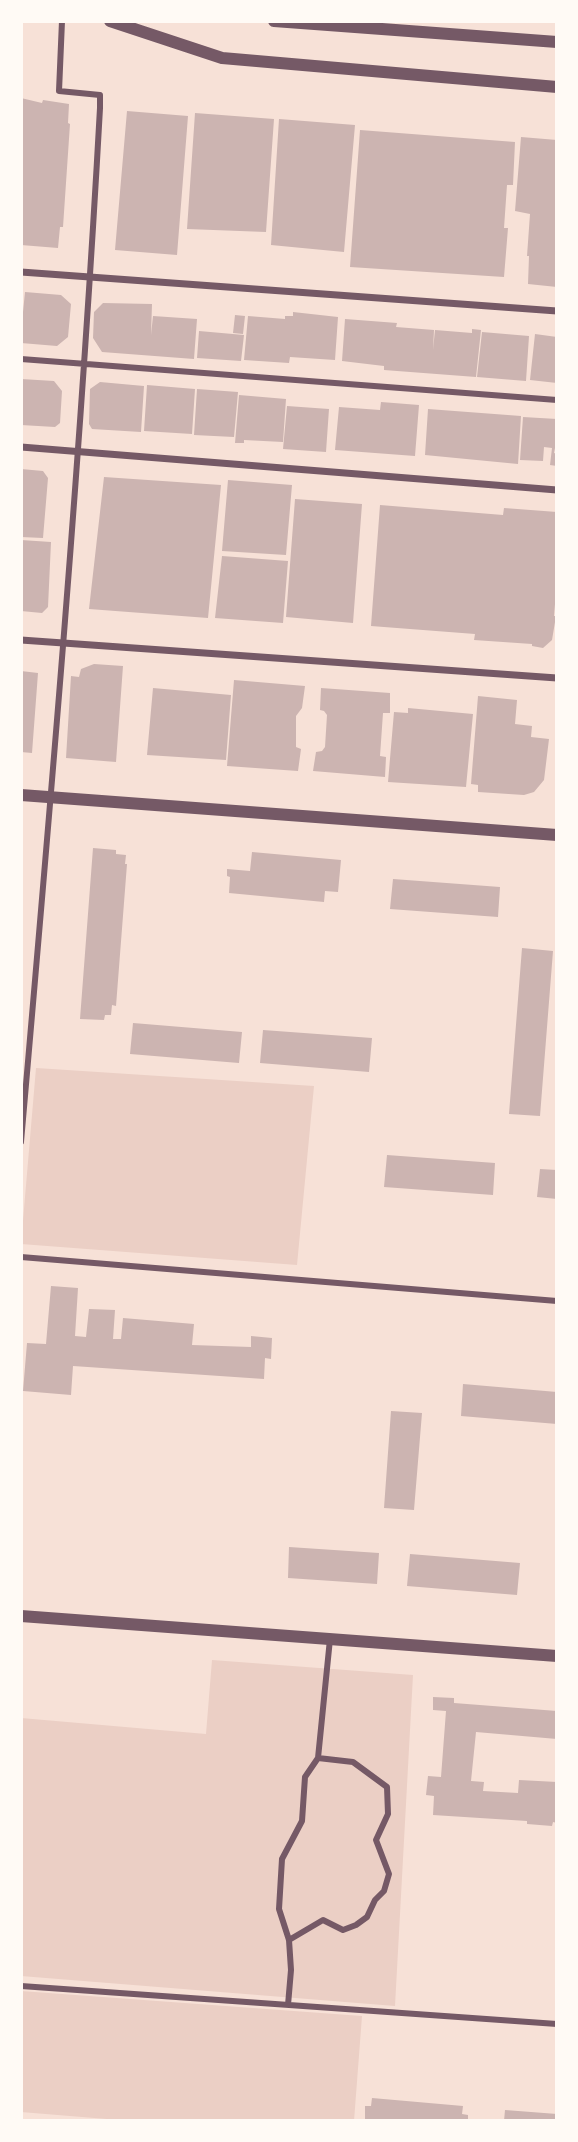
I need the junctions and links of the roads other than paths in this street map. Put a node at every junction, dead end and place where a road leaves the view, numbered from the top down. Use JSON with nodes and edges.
{"nodes":[{"id":1,"x":62,"y":21,"type":"edge"},
{"id":2,"x":110,"y":21,"type":"edge"},
{"id":3,"x":274,"y":21,"type":"edge"},
{"id":4,"x":294,"y":23,"type":"edge"},
{"id":5,"x":557,"y":42,"type":"edge"},
{"id":6,"x":557,"y":87,"type":"edge"},
{"id":7,"x":21,"y":272,"type":"edge"},
{"id":8,"x":91,"y":277,"type":"junction"},
{"id":9,"x":557,"y":311,"type":"edge"},
{"id":10,"x":21,"y":359,"type":"edge"},
{"id":11,"x":84,"y":363,"type":"junction"},
{"id":12,"x":557,"y":400,"type":"edge"},
{"id":13,"x":21,"y":447,"type":"edge"},
{"id":14,"x":78,"y":452,"type":"junction"},
{"id":15,"x":557,"y":490,"type":"edge"},
{"id":16,"x":21,"y":640,"type":"edge"},
{"id":17,"x":63,"y":643,"type":"junction"},
{"id":18,"x":557,"y":678,"type":"edge"},
{"id":19,"x":21,"y":795,"type":"edge"},
{"id":20,"x":51,"y":797,"type":"junction"},
{"id":21,"x":557,"y":835,"type":"edge"},
{"id":22,"x":21,"y":1142,"type":"edge"},
{"id":23,"x":21,"y":1257,"type":"edge"},
{"id":24,"x":557,"y":1301,"type":"edge"},
{"id":25,"x":21,"y":1616,"type":"edge"},
{"id":26,"x":330,"y":1639,"type":"junction"},
{"id":27,"x":557,"y":1656,"type":"edge"},
{"id":28,"x":318,"y":1758,"type":"junction"},
{"id":29,"x":289,"y":1940,"type":"junction"},
{"id":30,"x":21,"y":1986,"type":"edge"},
{"id":31,"x":288,"y":2005,"type":"junction"},
{"id":32,"x":557,"y":2024,"type":"edge"}],
"edges":[{"from":1,"to":8,"type":"street"},
{"from":2,"to":6,"type":"street"},
{"from":3,"to":4,"type":"street"},
{"from":4,"to":5,"type":"street"},
{"from":7,"to":8,"type":"street"},
{"from":8,"to":9,"type":"street"},
{"from":8,"to":11,"type":"street"},
{"from":10,"to":11,"type":"street"},
{"from":11,"to":12,"type":"street"},
{"from":11,"to":14,"type":"street"},
{"from":13,"to":14,"type":"street"},
{"from":14,"to":15,"type":"street"},
{"from":14,"to":17,"type":"street"},
{"from":16,"to":17,"type":"street"},
{"from":17,"to":18,"type":"street"},
{"from":17,"to":20,"type":"street"},
{"from":19,"to":20,"type":"street"},
{"from":20,"to":21,"type":"street"},
{"from":20,"to":22,"type":"street"},
{"from":23,"to":24,"type":"street"},
{"from":25,"to":26,"type":"street"},
{"from":26,"to":27,"type":"street"},
{"from":26,"to":28,"type":"street"},
{"from":28,"to":29,"type":"street"},
{"from":28,"to":29,"type":"street"},
{"from":29,"to":31,"type":"street"},
{"from":30,"to":31,"type":"street"},
{"from":31,"to":32,"type":"street"}]}
